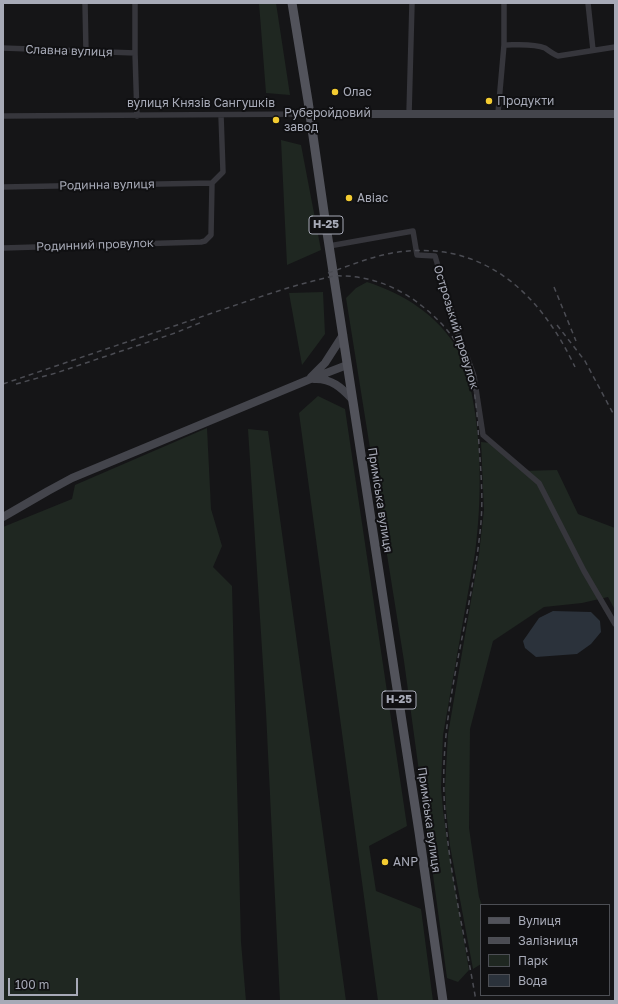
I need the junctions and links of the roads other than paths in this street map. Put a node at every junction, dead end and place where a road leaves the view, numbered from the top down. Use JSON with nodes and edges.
{"nodes":[{"id":1,"x":85,"y":3,"type":"edge"},
{"id":2,"x":135,"y":3,"type":"edge"},
{"id":3,"x":292,"y":3,"type":"edge"},
{"id":4,"x":412,"y":3,"type":"edge"},
{"id":5,"x":504,"y":3,"type":"edge"},
{"id":6,"x":588,"y":3,"type":"edge"},
{"id":7,"x":504,"y":45,"type":"junction"},
{"id":8,"x":615,"y":47,"type":"edge"},
{"id":9,"x":3,"y":48,"type":"edge"},
{"id":10,"x":594,"y":50,"type":"junction"},
{"id":11,"x":86,"y":52,"type":"junction"},
{"id":12,"x":135,"y":53,"type":"junction"},
{"id":13,"x":498,"y":113,"type":"junction"},
{"id":14,"x":310,"y":114,"type":"junction"},
{"id":15,"x":409,"y":114,"type":"junction"},
{"id":16,"x":615,"y":114,"type":"edge"},
{"id":17,"x":221,"y":115,"type":"junction"},
{"id":18,"x":3,"y":116,"type":"edge"},
{"id":19,"x":137,"y":116,"type":"junction"},
{"id":20,"x":212,"y":183,"type":"junction"},
{"id":21,"x":3,"y":187,"type":"edge"},
{"id":22,"x":329,"y":246,"type":"junction"},
{"id":23,"x":3,"y":248,"type":"edge"},
{"id":24,"x":343,"y":335,"type":"junction"},
{"id":25,"x":347,"y":365,"type":"junction"},
{"id":26,"x":308,"y":380,"type":"junction"},
{"id":27,"x":352,"y":399,"type":"junction"},
{"id":28,"x":3,"y":517,"type":"edge"},
{"id":29,"x":615,"y":624,"type":"edge"},
{"id":30,"x":443,"y":1001,"type":"edge"}],
"edges":[{"from":1,"to":11,"type":"street"},
{"from":2,"to":12,"type":"street"},
{"from":3,"to":14,"type":"main road","name":"Приміська вулиця","number":"Н-25"},
{"from":4,"to":15,"type":"street"},
{"from":5,"to":7,"type":"street"},
{"from":6,"to":10,"type":"street"},
{"from":7,"to":10,"type":"street"},
{"from":7,"to":13,"type":"street"},
{"from":8,"to":10,"type":"street"},
{"from":9,"to":11,"type":"street","name":"Славна вулиця"},
{"from":11,"to":12,"type":"street","name":"Славна вулиця"},
{"from":12,"to":19,"type":"street"},
{"from":13,"to":15,"type":"main road","name":"вулиця Князів Сангушків"},
{"from":13,"to":16,"type":"main road","name":"вулиця Князів Сангушків"},
{"from":14,"to":15,"type":"main road","name":"вулиця Князів Сангушків"},
{"from":14,"to":17,"type":"street","name":"вулиця Князів Сангушків"},
{"from":14,"to":22,"type":"main road","name":"Приміська вулиця","number":"Н-25"},
{"from":17,"to":19,"type":"street","name":"вулиця Князів Сангушків"},
{"from":17,"to":20,"type":"street"},
{"from":18,"to":19,"type":"street","name":"вулиця Князів Сангушків"},
{"from":20,"to":21,"type":"street","name":"Родинна вулиця"},
{"from":20,"to":23,"type":"street","name":"Родинний провулок"},
{"from":22,"to":24,"type":"main road","name":"Приміська вулиця","number":"Н-25"},
{"from":22,"to":29,"type":"street","name":"Острозький провулок"},
{"from":24,"to":25,"type":"main road","name":"Приміська вулиця","number":"Н-25"},
{"from":24,"to":26,"type":"main road"},
{"from":25,"to":26,"type":"main road"},
{"from":25,"to":27,"type":"main road","name":"Приміська вулиця","number":"Н-25"},
{"from":26,"to":27,"type":"main road"},
{"from":26,"to":28,"type":"main road"},
{"from":27,"to":30,"type":"main road","name":"Приміська вулиця","number":"Н-25"}]}
